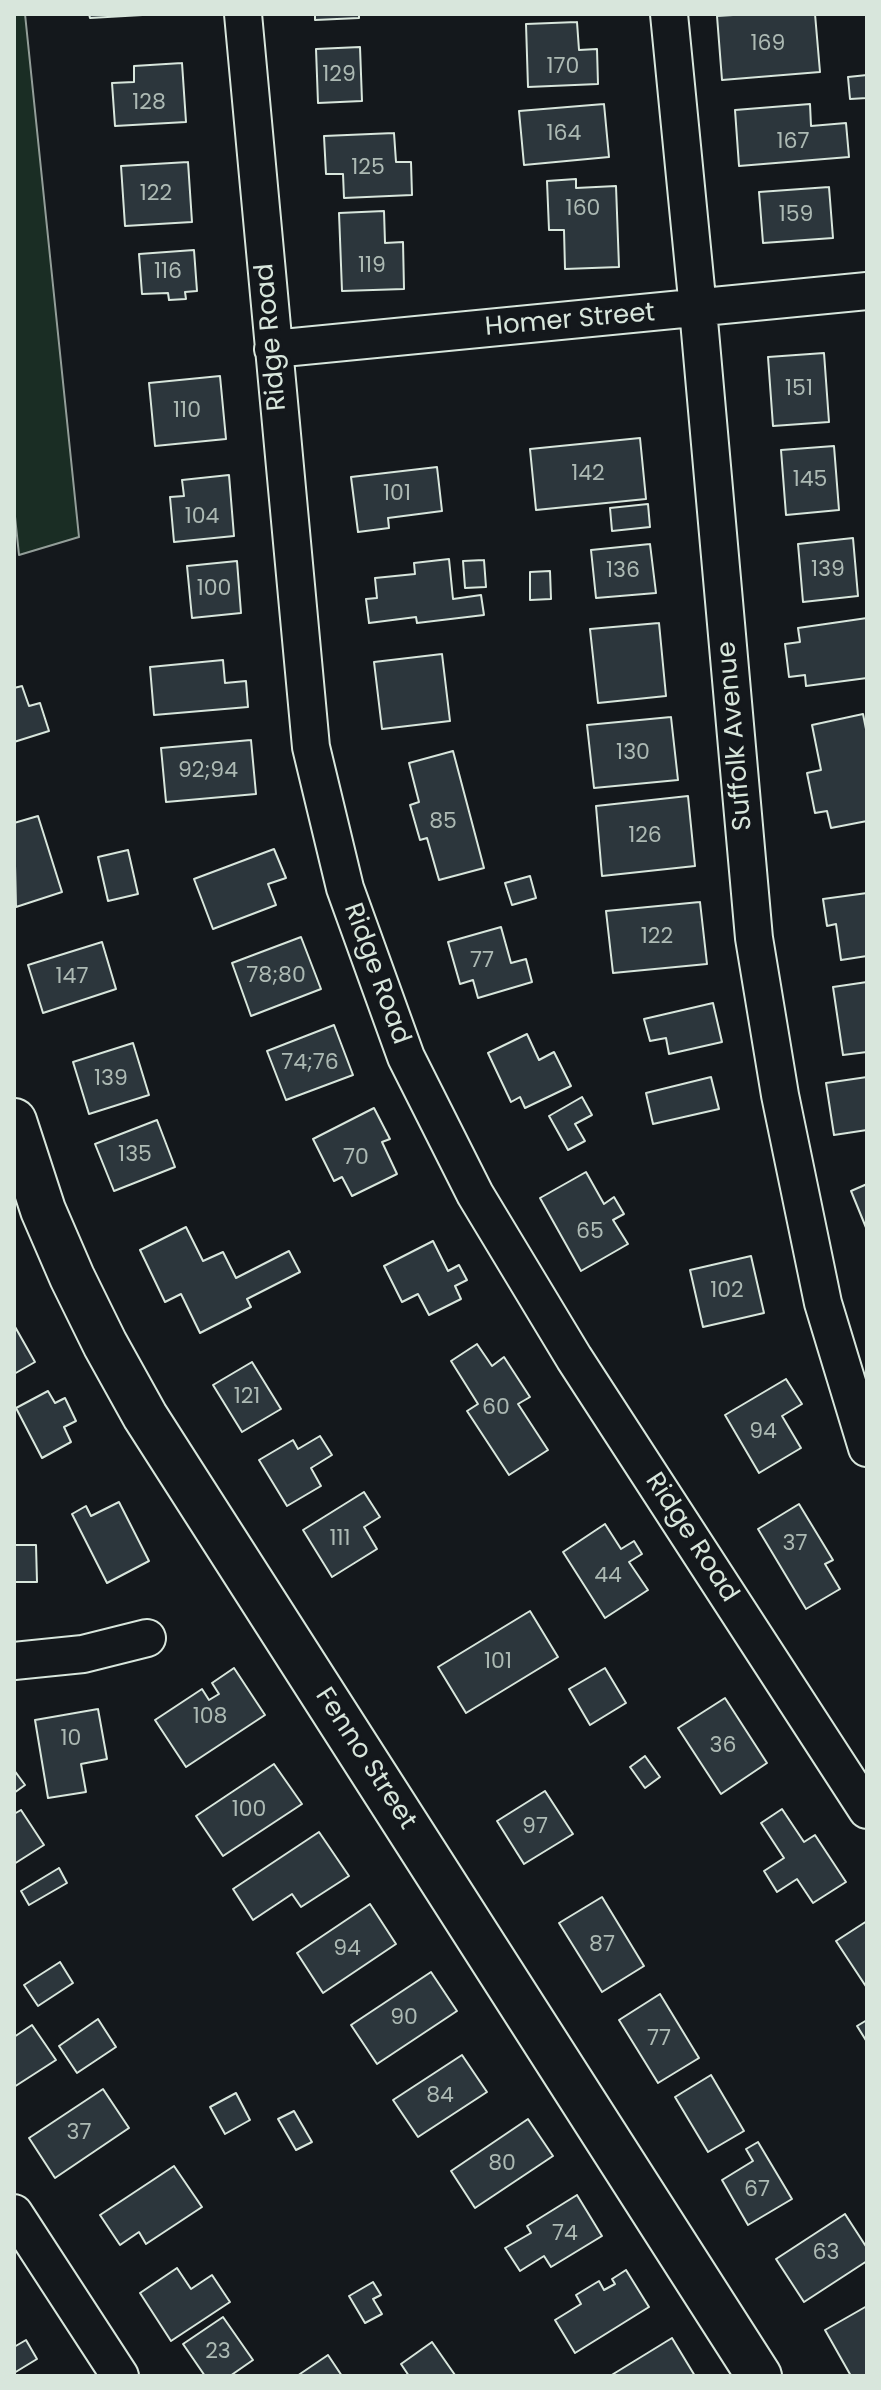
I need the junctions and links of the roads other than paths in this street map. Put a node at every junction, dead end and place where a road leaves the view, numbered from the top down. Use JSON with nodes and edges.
{"nodes":[{"id":1,"x":243,"y":14,"type":"edge"},
{"id":2,"x":669,"y":14,"type":"edge"},
{"id":3,"x":867,"y":291,"type":"edge"},
{"id":4,"x":698,"y":309,"type":"junction"},
{"id":5,"x":273,"y":349,"type":"junction"},
{"id":6,"x":14,"y":1121,"type":"edge"},
{"id":7,"x":867,"y":1448,"type":"edge"},
{"id":8,"x":147,"y":1638,"type":"dead end"},
{"id":9,"x":14,"y":1661,"type":"edge"},
{"id":10,"x":867,"y":1810,"type":"edge"},
{"id":11,"x":14,"y":2213,"type":"edge"},
{"id":12,"x":120,"y":2376,"type":"edge"},
{"id":13,"x":759,"y":2376,"type":"edge"}],
"edges":[{"from":1,"to":5,"type":"street","name":"Ridge Road"},
{"from":2,"to":4,"type":"street","name":"Suffolk Avenue"},
{"from":3,"to":4,"type":"street","name":"Homer Street"},
{"from":4,"to":5,"type":"street","name":"Homer Street"},
{"from":4,"to":7,"type":"street","name":"Suffolk Avenue"},
{"from":5,"to":10,"type":"street","name":"Ridge Road"},
{"from":6,"to":13,"type":"street","name":"Fenno Street"},
{"from":8,"to":9,"type":"street"},
{"from":11,"to":12,"type":"street"}]}
